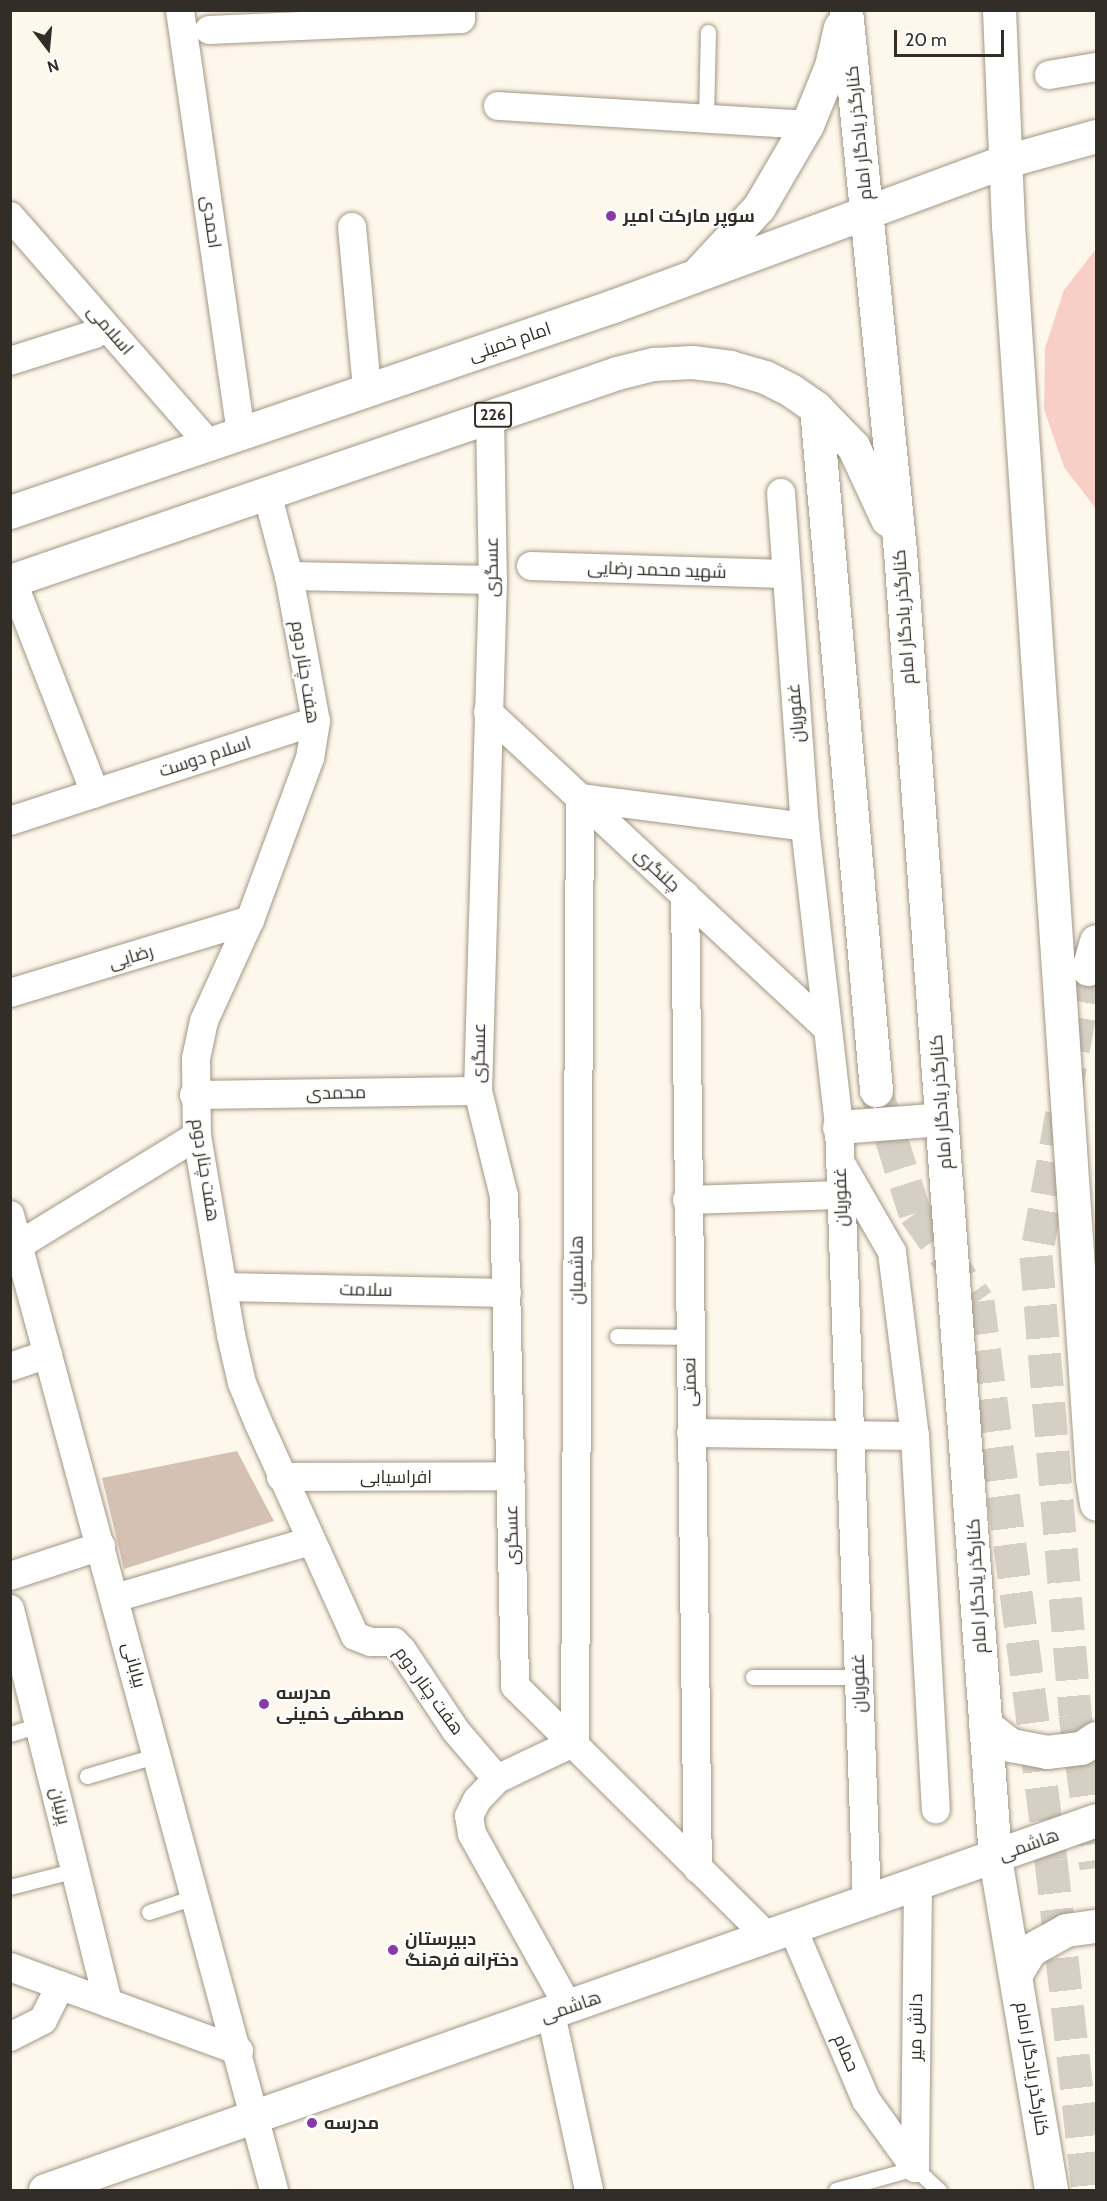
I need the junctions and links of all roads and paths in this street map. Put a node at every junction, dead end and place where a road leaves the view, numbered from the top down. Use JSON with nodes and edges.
{"nodes":[{"id":1,"x":180,"y":10,"type":"edge"},
{"id":2,"x":461,"y":10,"type":"edge"},
{"id":3,"x":845,"y":10,"type":"edge"},
{"id":4,"x":999,"y":10,"type":"edge"},
{"id":5,"x":208,"y":30,"type":"dead end"},
{"id":6,"x":708,"y":32,"type":"dead end"},
{"id":7,"x":1096,"y":67,"type":"edge"},
{"id":8,"x":1049,"y":75,"type":"dead end"},
{"id":9,"x":498,"y":106,"type":"dead end"},
{"id":10,"x":706,"y":118,"type":"junction"},
{"id":11,"x":807,"y":125,"type":"junction"},
{"id":12,"x":1096,"y":136,"type":"edge"},
{"id":13,"x":1006,"y":161,"type":"junction"},
{"id":14,"x":867,"y":213,"type":"junction"},
{"id":15,"x":10,"y":216,"type":"edge"},
{"id":16,"x":352,"y":227,"type":"dead end"},
{"id":17,"x":693,"y":277,"type":"junction"},
{"id":18,"x":95,"y":334,"type":"dead end"},
{"id":19,"x":10,"y":361,"type":"edge"},
{"id":20,"x":367,"y":390,"type":"junction"},
{"id":21,"x":816,"y":408,"type":"junction"},
{"id":22,"x":490,"y":416,"type":"junction"},
{"id":23,"x":241,"y":433,"type":"junction"},
{"id":24,"x":210,"y":445,"type":"junction"},
{"id":25,"x":267,"y":493,"type":"junction"},
{"id":26,"x":781,"y":493,"type":"dead end"},
{"id":27,"x":12,"y":509,"type":"edge"},
{"id":28,"x":900,"y":551,"type":"junction"},
{"id":29,"x":531,"y":566,"type":"dead end"},
{"id":30,"x":784,"y":574,"type":"junction"},
{"id":31,"x":289,"y":576,"type":"junction"},
{"id":32,"x":11,"y":580,"type":"edge"},
{"id":33,"x":494,"y":580,"type":"junction"},
{"id":34,"x":488,"y":712,"type":"junction"},
{"id":35,"x":316,"y":721,"type":"junction"},
{"id":36,"x":94,"y":794,"type":"junction"},
{"id":37,"x":580,"y":798,"type":"junction"},
{"id":38,"x":10,"y":821,"type":"edge"},
{"id":39,"x":805,"y":827,"type":"junction"},
{"id":40,"x":685,"y":896,"type":"junction"},
{"id":41,"x":250,"y":920,"type":"junction"},
{"id":42,"x":10,"y":993,"type":"edge"},
{"id":43,"x":827,"y":1028,"type":"junction"},
{"id":44,"x":876,"y":1090,"type":"tunnel mouth"},
{"id":45,"x":478,"y":1091,"type":"junction"},
{"id":46,"x":194,"y":1095,"type":"junction"},
{"id":47,"x":942,"y":1119,"type":"junction"},
{"id":48,"x":839,"y":1127,"type":"junction"},
{"id":49,"x":197,"y":1136,"type":"junction"},
{"id":50,"x":840,"y":1161,"type":"junction"},
{"id":51,"x":841,"y":1195,"type":"junction"},
{"id":52,"x":687,"y":1200,"type":"junction"},
{"id":53,"x":10,"y":1215,"type":"edge"},
{"id":54,"x":19,"y":1245,"type":"junction"},
{"id":55,"x":226,"y":1287,"type":"junction"},
{"id":56,"x":507,"y":1293,"type":"junction"},
{"id":57,"x":617,"y":1336,"type":"dead end"},
{"id":58,"x":689,"y":1337,"type":"junction"},
{"id":59,"x":48,"y":1353,"type":"junction"},
{"id":60,"x":10,"y":1367,"type":"edge"},
{"id":61,"x":691,"y":1433,"type":"junction"},
{"id":62,"x":850,"y":1435,"type":"junction"},
{"id":63,"x":915,"y":1436,"type":"junction"},
{"id":64,"x":511,"y":1476,"type":"junction"},
{"id":65,"x":281,"y":1478,"type":"junction"},
{"id":66,"x":1096,"y":1504,"type":"edge"},
{"id":67,"x":310,"y":1541,"type":"junction"},
{"id":68,"x":101,"y":1546,"type":"junction"},
{"id":69,"x":10,"y":1576,"type":"edge"},
{"id":70,"x":115,"y":1598,"type":"junction"},
{"id":71,"x":10,"y":1609,"type":"edge"},
{"id":72,"x":753,"y":1677,"type":"dead end"},
{"id":73,"x":859,"y":1677,"type":"junction"},
{"id":74,"x":40,"y":1725,"type":"junction"},
{"id":75,"x":984,"y":1725,"type":"junction"},
{"id":76,"x":10,"y":1734,"type":"edge"},
{"id":77,"x":1096,"y":1738,"type":"edge"},
{"id":78,"x":575,"y":1742,"type":"junction"},
{"id":79,"x":158,"y":1755,"type":"junction"},
{"id":80,"x":87,"y":1776,"type":"dead end"},
{"id":81,"x":497,"y":1779,"type":"junction"},
{"id":82,"x":936,"y":1809,"type":"dead end"},
{"id":83,"x":1096,"y":1820,"type":"edge"},
{"id":84,"x":995,"y":1858,"type":"junction"},
{"id":85,"x":698,"y":1869,"type":"junction"},
{"id":86,"x":76,"y":1870,"type":"junction"},
{"id":87,"x":918,"y":1886,"type":"junction"},
{"id":88,"x":10,"y":1887,"type":"edge"},
{"id":89,"x":197,"y":1896,"type":"junction"},
{"id":90,"x":867,"y":1903,"type":"junction"},
{"id":91,"x":148,"y":1912,"type":"dead end"},
{"id":92,"x":1096,"y":1926,"type":"edge"},
{"id":93,"x":781,"y":1934,"type":"junction"},
{"id":94,"x":10,"y":1967,"type":"edge"},
{"id":95,"x":1017,"y":1972,"type":"junction"},
{"id":96,"x":61,"y":1985,"type":"junction"},
{"id":97,"x":108,"y":2003,"type":"junction"},
{"id":98,"x":560,"y":2011,"type":"junction"},
{"id":99,"x":10,"y":2037,"type":"edge"},
{"id":100,"x":239,"y":2051,"type":"junction"},
{"id":101,"x":257,"y":2116,"type":"junction"},
{"id":102,"x":915,"y":2168,"type":"junction"},
{"id":103,"x":45,"y":2190,"type":"edge"},
{"id":104,"x":274,"y":2190,"type":"edge"},
{"id":105,"x":589,"y":2190,"type":"edge"},
{"id":106,"x":836,"y":2190,"type":"edge"},
{"id":107,"x":939,"y":2190,"type":"edge"},
{"id":108,"x":1051,"y":2190,"type":"edge"}],
"edges":[{"from":1,"to":23,"type":"street","name":"احمدی"},
{"from":2,"to":5,"type":"street"},
{"from":3,"to":11,"type":"main road"},
{"from":3,"to":14,"type":"main road","name":"کنارگذر یادگار امام"},
{"from":4,"to":13,"type":"main road"},
{"from":6,"to":10,"type":"lane"},
{"from":7,"to":8,"type":"street"},
{"from":9,"to":10,"type":"street"},
{"from":10,"to":11,"type":"street"},
{"from":11,"to":17,"type":"main road"},
{"from":12,"to":13,"type":"main road","name":"امام خمینی"},
{"from":13,"to":14,"type":"main road","name":"امام خمینی"},
{"from":13,"to":66,"type":"main road"},
{"from":14,"to":17,"type":"main road","name":"امام خمینی"},
{"from":14,"to":28,"type":"main road","name":"کنارگذر یادگار امام"},
{"from":15,"to":24,"type":"street","name":"اسلامی"},
{"from":16,"to":20,"type":"street"},
{"from":17,"to":20,"type":"main road","name":"امام خمینی"},
{"from":18,"to":19,"type":"street"},
{"from":20,"to":23,"type":"main road","name":"امام خمینی"},
{"from":21,"to":22,"type":"main road","number":"226"},
{"from":21,"to":28,"type":"main road","number":"226"},
{"from":21,"to":44,"type":"main road"},
{"from":22,"to":25,"type":"main road","number":"226"},
{"from":22,"to":33,"type":"street","name":"عسگری"},
{"from":23,"to":24,"type":"main road","name":"امام خمینی"},
{"from":24,"to":27,"type":"main road","name":"امام خمینی"},
{"from":25,"to":31,"type":"street","name":"هفت چنار دوم"},
{"from":25,"to":32,"type":"main road","number":"226"},
{"from":26,"to":30,"type":"street","name":"غفوریان"},
{"from":28,"to":47,"type":"main road","name":"کنارگذر یادگار امام"},
{"from":29,"to":30,"type":"street","name":"شهید محمد رضایی"},
{"from":30,"to":39,"type":"street","name":"غفوریان"},
{"from":31,"to":33,"type":"street"},
{"from":31,"to":35,"type":"street","name":"هفت چنار دوم"},
{"from":32,"to":36,"type":"street"},
{"from":33,"to":34,"type":"street","name":"عسگری"},
{"from":34,"to":37,"type":"street","name":"چلنگری"},
{"from":34,"to":45,"type":"street","name":"عسگری"},
{"from":35,"to":36,"type":"street","name":"اسلام دوست"},
{"from":35,"to":41,"type":"street","name":"هفت چنار دوم"},
{"from":36,"to":38,"type":"street","name":"اسلام دوست"},
{"from":37,"to":39,"type":"street"},
{"from":37,"to":40,"type":"street","name":"چلنگری"},
{"from":37,"to":78,"type":"street","name":"هاشمیان"},
{"from":39,"to":43,"type":"street","name":"غفوریان"},
{"from":40,"to":43,"type":"street","name":"چلنگری"},
{"from":40,"to":52,"type":"street","name":"نعمتی"},
{"from":41,"to":42,"type":"street","name":"رضایی"},
{"from":41,"to":46,"type":"street","name":"هفت چنار دوم"},
{"from":43,"to":48,"type":"street","name":"غفوریان"},
{"from":45,"to":46,"type":"street","name":"محمدی"},
{"from":45,"to":56,"type":"street","name":"عسگری"},
{"from":46,"to":49,"type":"street","name":"هفت چنار دوم"},
{"from":47,"to":48,"type":"main road"},
{"from":47,"to":75,"type":"main road","name":"کنارگذر یادگار امام"},
{"from":48,"to":50,"type":"street","name":"غفوریان"},
{"from":49,"to":54,"type":"street"},
{"from":49,"to":55,"type":"street","name":"هفت چنار دوم"},
{"from":50,"to":51,"type":"street","name":"غفوریان"},
{"from":50,"to":63,"type":"street"},
{"from":51,"to":52,"type":"street"},
{"from":51,"to":62,"type":"street","name":"غفوریان"},
{"from":52,"to":58,"type":"street","name":"نعمتی"},
{"from":53,"to":54,"type":"street","name":"بیابانی"},
{"from":54,"to":59,"type":"street","name":"بیابانی"},
{"from":55,"to":56,"type":"street","name":"سلامت"},
{"from":55,"to":65,"type":"street","name":"هفت چنار دوم"},
{"from":56,"to":64,"type":"street","name":"عسگری"},
{"from":57,"to":58,"type":"lane"},
{"from":58,"to":61,"type":"street","name":"نعمتی"},
{"from":59,"to":60,"type":"street"},
{"from":59,"to":68,"type":"street","name":"بیابانی"},
{"from":61,"to":62,"type":"street"},
{"from":61,"to":85,"type":"street","name":"نعمتی"},
{"from":62,"to":63,"type":"street"},
{"from":62,"to":73,"type":"street","name":"غفوریان"},
{"from":63,"to":82,"type":"street"},
{"from":64,"to":65,"type":"street","name":"افراسیابی"},
{"from":64,"to":78,"type":"street","name":"عسگری"},
{"from":65,"to":67,"type":"street","name":"هفت چنار دوم"},
{"from":67,"to":70,"type":"street"},
{"from":67,"to":81,"type":"street","name":"هفت چنار دوم"},
{"from":68,"to":69,"type":"street"},
{"from":68,"to":70,"type":"street","name":"بیابانی"},
{"from":70,"to":79,"type":"street","name":"بیابانی"},
{"from":71,"to":74,"type":"street","name":"پرنیان"},
{"from":72,"to":73,"type":"lane"},
{"from":73,"to":90,"type":"street","name":"غفوریان"},
{"from":74,"to":76,"type":"lane"},
{"from":74,"to":86,"type":"street","name":"پرنیان"},
{"from":75,"to":77,"type":"main road"},
{"from":75,"to":84,"type":"main road","name":"کنارگذر یادگار امام"},
{"from":78,"to":81,"type":"street"},
{"from":78,"to":85,"type":"street"},
{"from":79,"to":80,"type":"lane"},
{"from":79,"to":89,"type":"street","name":"بیابانی"},
{"from":81,"to":98,"type":"street"},
{"from":83,"to":84,"type":"main road","name":"هاشمی"},
{"from":84,"to":87,"type":"main road","name":"هاشمی"},
{"from":84,"to":95,"type":"main road","name":"کنارگذر یادگار امام"},
{"from":85,"to":93,"type":"street"},
{"from":86,"to":88,"type":"lane"},
{"from":86,"to":97,"type":"street","name":"پرنیان"},
{"from":87,"to":90,"type":"main road","name":"هاشمی"},
{"from":87,"to":102,"type":"street","name":"دانش میر"},
{"from":89,"to":91,"type":"lane"},
{"from":89,"to":100,"type":"street","name":"بیابانی"},
{"from":90,"to":93,"type":"main road","name":"هاشمی"},
{"from":92,"to":95,"type":"main road"},
{"from":93,"to":98,"type":"main road","name":"هاشمی"},
{"from":93,"to":102,"type":"street","name":"حمام"},
{"from":94,"to":96,"type":"street"},
{"from":95,"to":108,"type":"main road","name":"کنارگذر یادگار امام"},
{"from":96,"to":97,"type":"street"},
{"from":96,"to":99,"type":"street"},
{"from":97,"to":100,"type":"street"},
{"from":98,"to":101,"type":"main road","name":"هاشمی"},
{"from":98,"to":105,"type":"street"},
{"from":100,"to":101,"type":"street","name":"بیابانی"},
{"from":101,"to":103,"type":"main road","name":"هاشمی"},
{"from":101,"to":104,"type":"street","name":"بیابانی"},
{"from":102,"to":106,"type":"lane"},
{"from":102,"to":107,"type":"lane"}]}
